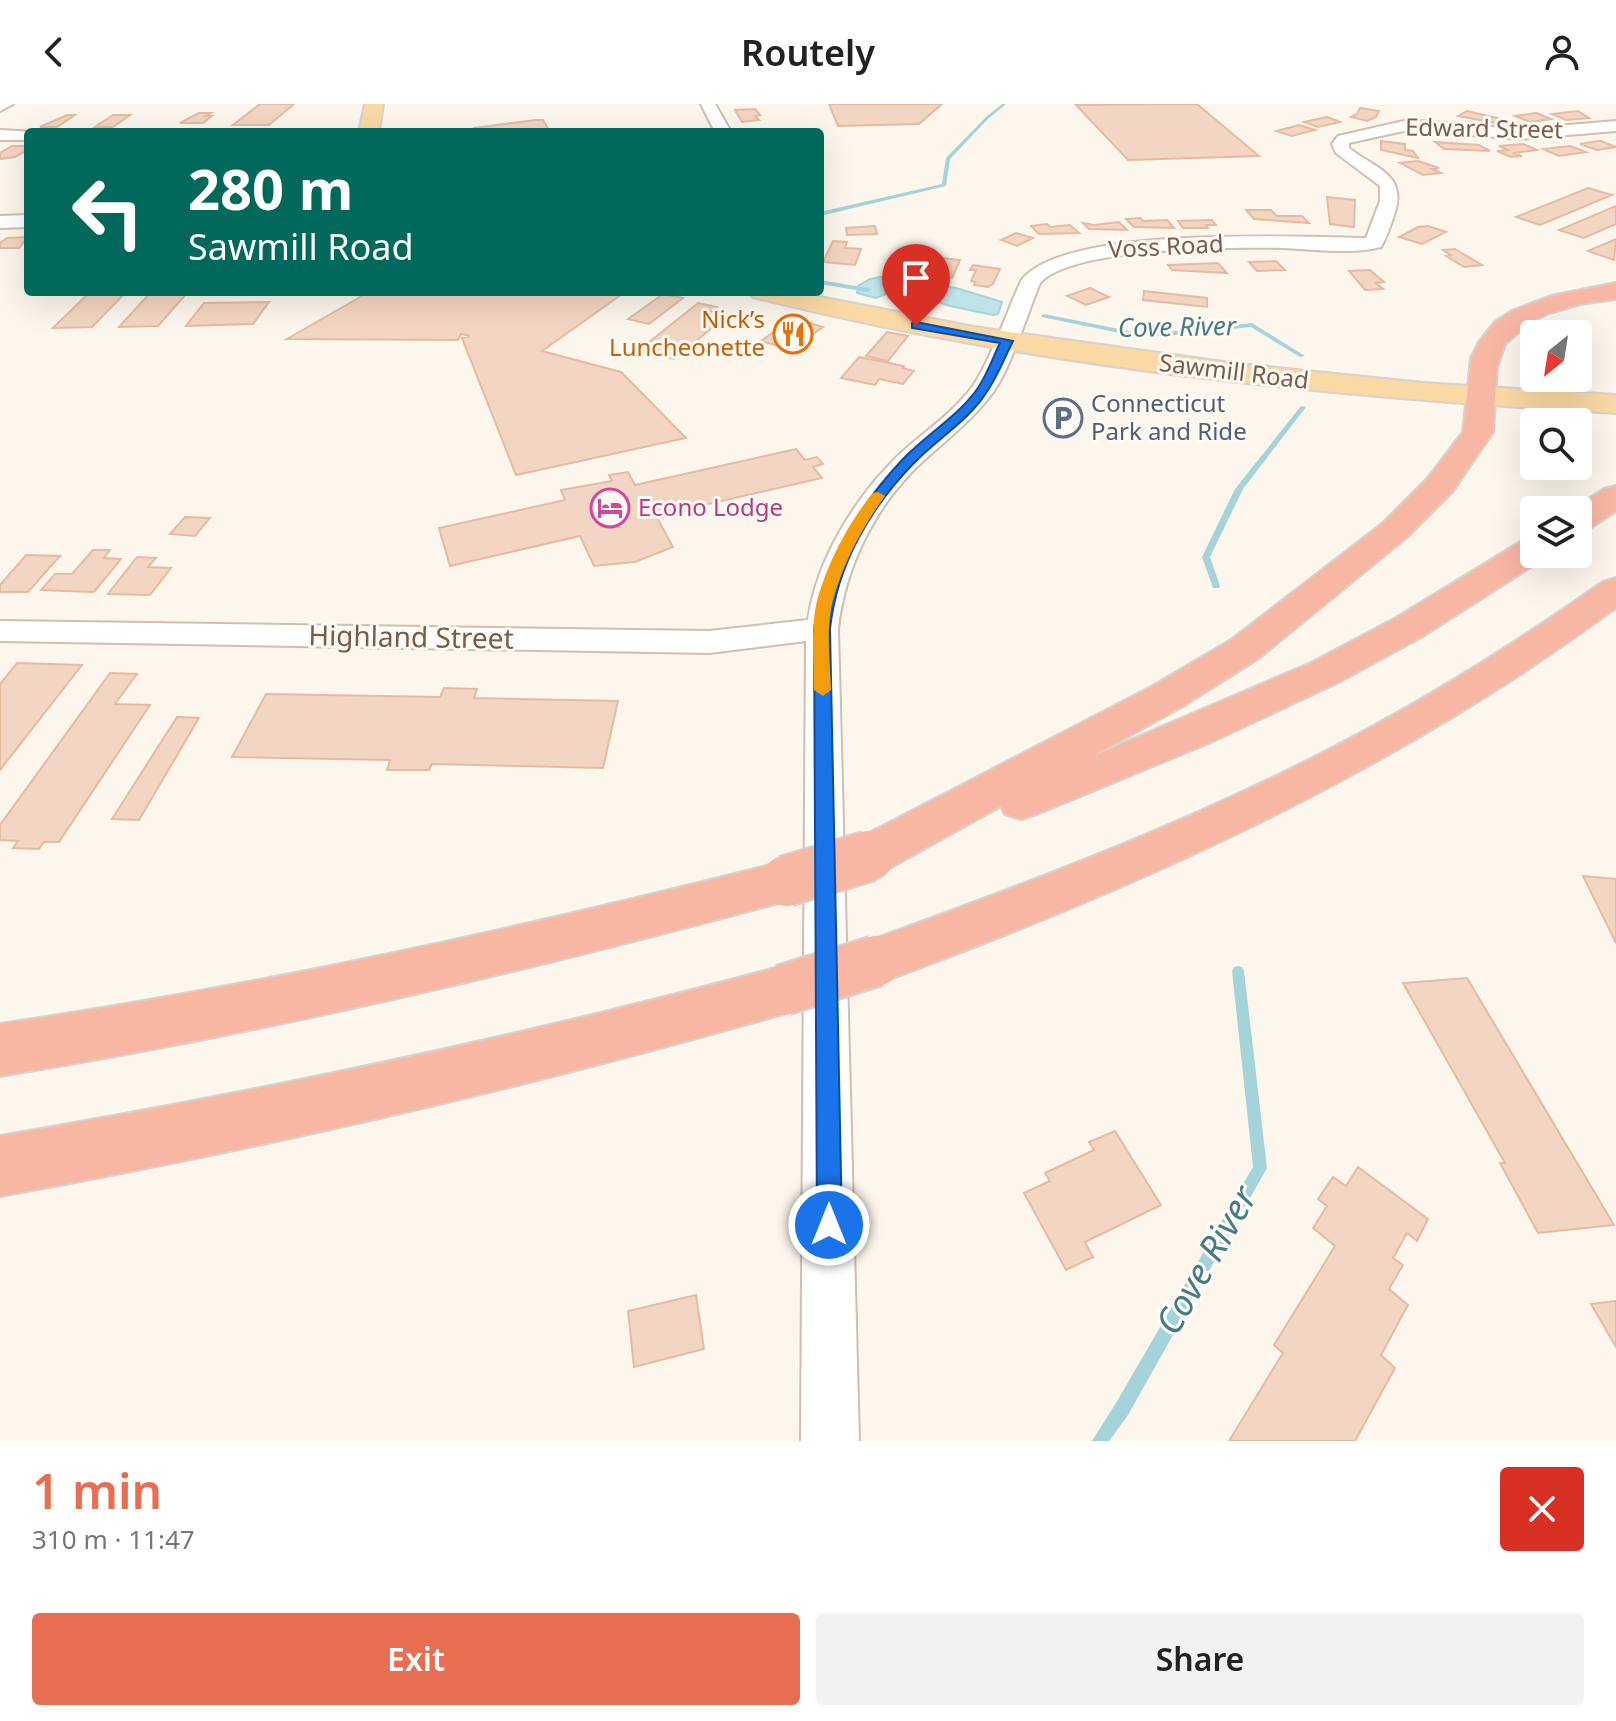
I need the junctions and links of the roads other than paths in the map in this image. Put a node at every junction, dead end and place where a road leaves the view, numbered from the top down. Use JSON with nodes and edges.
{"nodes":[{"id":1,"x":6,"y":104,"type":"edge"},
{"id":2,"x":374,"y":104,"type":"edge"},
{"id":3,"x":708,"y":104,"type":"edge"},
{"id":4,"x":0,"y":107,"type":"edge"},
{"id":5,"x":1415,"y":109,"type":"dead end"},
{"id":6,"x":1594,"y":109,"type":"dead end"},
{"id":7,"x":1616,"y":118,"type":"edge"},
{"id":8,"x":1408,"y":125,"type":"junction"},
{"id":9,"x":1616,"y":126,"type":"edge"},
{"id":10,"x":370,"y":128,"type":"edge"},
{"id":11,"x":721,"y":128,"type":"edge"},
{"id":12,"x":0,"y":135,"type":"edge"},
{"id":13,"x":24,"y":135,"type":"edge"},
{"id":14,"x":24,"y":221,"type":"edge"},
{"id":15,"x":0,"y":222,"type":"edge"},
{"id":16,"x":1374,"y":243,"type":"joint"},
{"id":17,"x":1616,"y":291,"type":"edge"},
{"id":18,"x":779,"y":296,"type":"edge"},
{"id":19,"x":1007,"y":341,"type":"junction"},
{"id":20,"x":1481,"y":398,"type":"junction"},
{"id":21,"x":1616,"y":404,"type":"edge"},
{"id":22,"x":1616,"y":496,"type":"edge"},
{"id":23,"x":1592,"y":512,"type":"edge"},
{"id":24,"x":1520,"y":558,"type":"edge"},
{"id":25,"x":1616,"y":590,"type":"edge"},
{"id":26,"x":822,"y":629,"type":"junction"},
{"id":27,"x":0,"y":631,"type":"edge"},
{"id":28,"x":869,"y":856,"type":"junction"},
{"id":29,"x":0,"y":1050,"type":"edge"},
{"id":30,"x":0,"y":1166,"type":"edge"},
{"id":31,"x":830,"y":1441,"type":"edge"}],
"edges":[{"from":1,"to":4,"type":"street"},
{"from":2,"to":10,"type":"main road"},
{"from":3,"to":11,"type":"street"},
{"from":5,"to":8,"type":"street"},
{"from":6,"to":7,"type":"street","name":"Edward Street"},
{"from":8,"to":9,"type":"street","name":"Edward Street"},
{"from":8,"to":16,"type":"street","name":"Edward Street"},
{"from":12,"to":13,"type":"street"},
{"from":14,"to":15,"type":"street"},
{"from":16,"to":19,"type":"street","name":"Voss Road"},
{"from":17,"to":20,"type":"highway"},
{"from":18,"to":19,"type":"main road","name":"Sawmill Road"},
{"from":19,"to":20,"type":"main road","name":"Sawmill Road"},
{"from":19,"to":26,"type":"street","name":"Voss Road"},
{"from":20,"to":21,"type":"main road","name":"Sawmill Road"},
{"from":20,"to":28,"type":"highway"},
{"from":22,"to":23,"type":"highway"},
{"from":24,"to":28,"type":"highway"},
{"from":25,"to":30,"type":"highway","bridge":true},
{"from":26,"to":27,"type":"street","name":"Highland Street"},
{"from":26,"to":31,"type":"street","name":"Voss Road"},
{"from":28,"to":29,"type":"highway","bridge":true}]}
